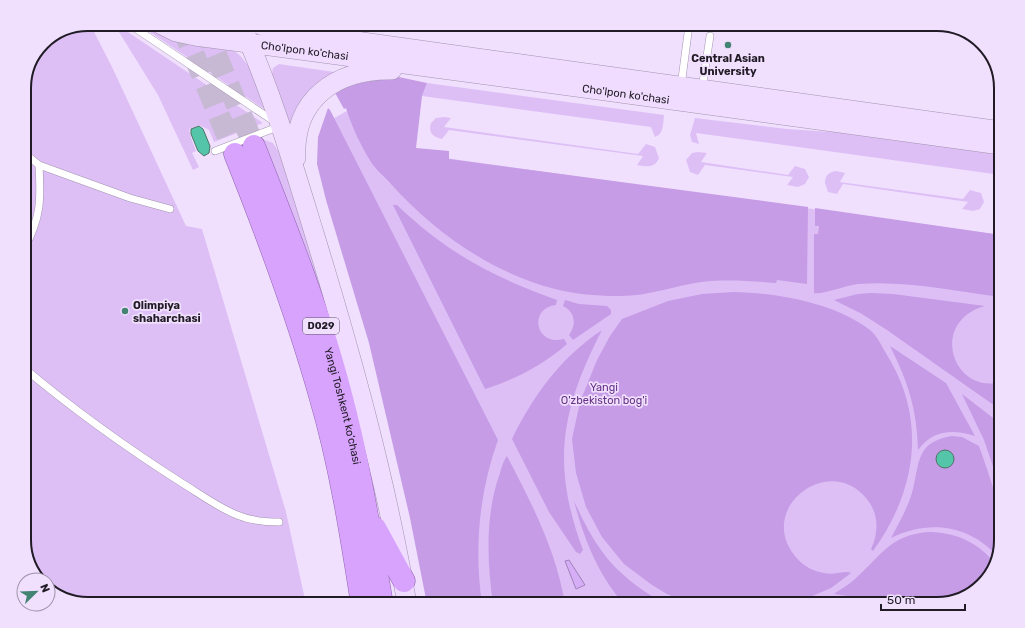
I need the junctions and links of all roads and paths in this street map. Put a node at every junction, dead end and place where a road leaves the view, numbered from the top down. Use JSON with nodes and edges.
{"nodes":[{"id":1,"x":139,"y":31,"type":"edge"},
{"id":2,"x":174,"y":31,"type":"edge"},
{"id":3,"x":210,"y":31,"type":"edge"},
{"id":4,"x":244,"y":31,"type":"edge"},
{"id":5,"x":283,"y":31,"type":"edge"},
{"id":6,"x":688,"y":33,"type":"dead end"},
{"id":7,"x":195,"y":36,"type":"junction"},
{"id":8,"x":710,"y":36,"type":"dead end"},
{"id":9,"x":250,"y":43,"type":"junction"},
{"id":10,"x":502,"y":76,"type":"junction"},
{"id":11,"x":702,"y":90,"type":"junction"},
{"id":12,"x":681,"y":94,"type":"junction"},
{"id":13,"x":281,"y":126,"type":"junction"},
{"id":14,"x":994,"y":130,"type":"edge"},
{"id":15,"x":994,"y":144,"type":"edge"},
{"id":16,"x":235,"y":150,"type":"junction"},
{"id":17,"x":31,"y":159,"type":"edge"},
{"id":18,"x":40,"y":166,"type":"junction"},
{"id":19,"x":303,"y":197,"type":"junction"},
{"id":20,"x":170,"y":209,"type":"dead end"},
{"id":21,"x":31,"y":235,"type":"edge"},
{"id":22,"x":31,"y":374,"type":"edge"},
{"id":23,"x":367,"y":513,"type":"junction"},
{"id":24,"x":279,"y":522,"type":"dead end"},
{"id":25,"x":404,"y":581,"type":"junction"},
{"id":26,"x":361,"y":597,"type":"edge"},
{"id":27,"x":381,"y":597,"type":"edge"},
{"id":28,"x":406,"y":597,"type":"edge"}],
"edges":[{"from":1,"to":13,"type":"lane"},
{"from":2,"to":7,"type":"main road","name":"Cho'lpon ko'chasi"},
{"from":3,"to":7,"type":"main road"},
{"from":4,"to":9,"type":"main road"},
{"from":5,"to":12,"type":"main road","name":"Cho'lpon ko'chasi"},
{"from":6,"to":12,"type":"lane"},
{"from":7,"to":9,"type":"main road","name":"Cho'lpon ko'chasi"},
{"from":8,"to":11,"type":"lane"},
{"from":9,"to":10,"type":"main road","name":"Cho'lpon ko'chasi"},
{"from":9,"to":13,"type":"main road"},
{"from":10,"to":12,"type":"main road","name":"Cho'lpon ko'chasi"},
{"from":10,"to":19,"type":"main road"},
{"from":11,"to":12,"type":"main road","name":"Cho'lpon ko'chasi"},
{"from":11,"to":14,"type":"main road","name":"Cho'lpon ko'chasi"},
{"from":12,"to":15,"type":"main road","name":"Cho'lpon ko'chasi"},
{"from":13,"to":16,"type":"lane"},
{"from":13,"to":19,"type":"main road"},
{"from":16,"to":23,"type":"highway","name":"Yangi Toshkent ko‘chasi","number":"D029"},
{"from":16,"to":26,"type":"highway","name":"Yangi Toshkent ko‘chasi","number":"D029"},
{"from":17,"to":18,"type":"lane"},
{"from":18,"to":20,"type":"lane"},
{"from":18,"to":21,"type":"lane"},
{"from":19,"to":25,"type":"main road"},
{"from":22,"to":24,"type":"lane"},
{"from":23,"to":25,"type":"highway"},
{"from":23,"to":27,"type":"highway","name":"Yangi Toshkent ko‘chasi","number":"D029"},
{"from":25,"to":28,"type":"main road"}]}
